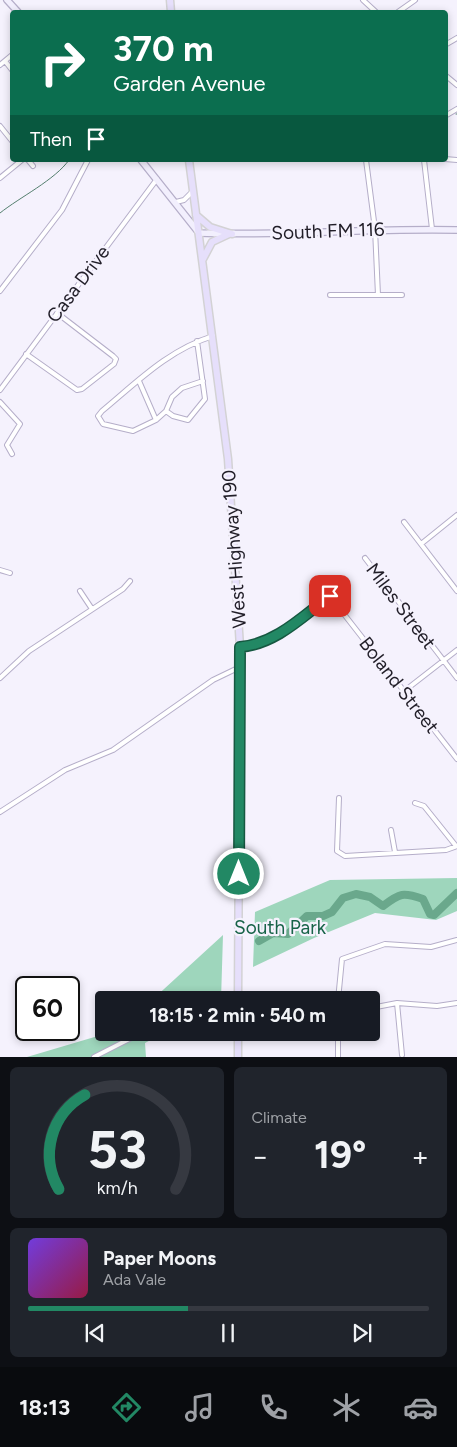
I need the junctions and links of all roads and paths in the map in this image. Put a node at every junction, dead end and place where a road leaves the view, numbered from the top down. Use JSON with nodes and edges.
{"nodes":[{"id":1,"x":7,"y":0,"type":"edge"},
{"id":2,"x":363,"y":0,"type":"edge"},
{"id":3,"x":414,"y":0,"type":"edge"},
{"id":4,"x":16,"y":10,"type":"edge"},
{"id":5,"x":374,"y":10,"type":"edge"},
{"id":6,"x":401,"y":10,"type":"edge"},
{"id":7,"x":0,"y":126,"type":"edge"},
{"id":8,"x":10,"y":138,"type":"edge"},
{"id":9,"x":20,"y":162,"type":"edge"},
{"id":10,"x":30,"y":162,"type":"edge"},
{"id":11,"x":87,"y":162,"type":"edge"},
{"id":12,"x":143,"y":162,"type":"edge"},
{"id":13,"x":189,"y":162,"type":"edge"},
{"id":14,"x":366,"y":162,"type":"edge"},
{"id":15,"x":424,"y":162,"type":"edge"},
{"id":16,"x":33,"y":166,"type":"dead end"},
{"id":17,"x":0,"y":178,"type":"edge"},
{"id":18,"x":157,"y":179,"type":"junction"},
{"id":19,"x":193,"y":190,"type":"junction"},
{"id":20,"x":176,"y":202,"type":"junction"},
{"id":21,"x":196,"y":216,"type":"junction"},
{"id":22,"x":375,"y":229,"type":"junction"},
{"id":23,"x":432,"y":229,"type":"junction"},
{"id":24,"x":457,"y":230,"type":"edge"},
{"id":25,"x":198,"y":233,"type":"junction"},
{"id":26,"x":231,"y":234,"type":"junction"},
{"id":27,"x":203,"y":260,"type":"junction"},
{"id":28,"x":0,"y":291,"type":"edge"},
{"id":29,"x":330,"y":295,"type":"dead end"},
{"id":30,"x":378,"y":295,"type":"junction"},
{"id":31,"x":402,"y":295,"type":"dead end"},
{"id":32,"x":57,"y":313,"type":"junction"},
{"id":33,"x":213,"y":336,"type":"junction"},
{"id":34,"x":197,"y":341,"type":"junction"},
{"id":35,"x":26,"y":354,"type":"junction"},
{"id":36,"x":139,"y":381,"type":"junction"},
{"id":37,"x":203,"y":381,"type":"junction"},
{"id":38,"x":0,"y":390,"type":"edge"},
{"id":39,"x":0,"y":402,"type":"edge"},
{"id":40,"x":166,"y":412,"type":"junction"},
{"id":41,"x":156,"y":420,"type":"junction"},
{"id":42,"x":12,"y":454,"type":"dead end"},
{"id":43,"x":457,"y":514,"type":"edge"},
{"id":44,"x":404,"y":522,"type":"dead end"},
{"id":45,"x":421,"y":544,"type":"junction"},
{"id":46,"x":365,"y":558,"type":"dead end"},
{"id":47,"x":0,"y":570,"type":"edge"},
{"id":48,"x":10,"y":572,"type":"dead end"},
{"id":49,"x":130,"y":581,"type":"dead end"},
{"id":50,"x":457,"y":582,"type":"edge"},
{"id":51,"x":453,"y":585,"type":"junction"},
{"id":52,"x":322,"y":586,"type":"dead end"},
{"id":53,"x":80,"y":591,"type":"dead end"},
{"id":54,"x":457,"y":591,"type":"edge"},
{"id":55,"x":330,"y":596,"type":"junction"},
{"id":56,"x":92,"y":609,"type":"junction"},
{"id":57,"x":240,"y":647,"type":"junction"},
{"id":58,"x":457,"y":650,"type":"edge"},
{"id":59,"x":443,"y":660,"type":"junction"},
{"id":60,"x":240,"y":668,"type":"junction"},
{"id":61,"x":0,"y":678,"type":"edge"},
{"id":62,"x":457,"y":678,"type":"edge"},
{"id":63,"x":403,"y":692,"type":"junction"},
{"id":64,"x":457,"y":759,"type":"edge"},
{"id":65,"x":339,"y":798,"type":"dead end"},
{"id":66,"x":415,"y":803,"type":"dead end"},
{"id":67,"x":0,"y":812,"type":"edge"},
{"id":68,"x":391,"y":830,"type":"dead end"},
{"id":69,"x":457,"y":846,"type":"edge"},
{"id":70,"x":395,"y":852,"type":"junction"},
{"id":71,"x":457,"y":940,"type":"edge"},
{"id":72,"x":238,"y":991,"type":"edge"},
{"id":73,"x":339,"y":991,"type":"edge"},
{"id":74,"x":397,"y":1003,"type":"junction"},
{"id":75,"x":457,"y":1003,"type":"edge"},
{"id":76,"x":380,"y":1006,"type":"edge"},
{"id":77,"x":125,"y":1041,"type":"edge"},
{"id":78,"x":238,"y":1041,"type":"edge"},
{"id":79,"x":338,"y":1041,"type":"edge"},
{"id":80,"x":402,"y":1055,"type":"dead end"},
{"id":81,"x":94,"y":1057,"type":"edge"},
{"id":82,"x":238,"y":1057,"type":"edge"},
{"id":83,"x":338,"y":1057,"type":"edge"}],
"edges":[{"from":1,"to":4,"type":"main road"},
{"from":2,"to":5,"type":"street"},
{"from":3,"to":6,"type":"street"},
{"from":7,"to":8,"type":"street"},
{"from":9,"to":17,"type":"street"},
{"from":10,"to":16,"type":"street"},
{"from":11,"to":28,"type":"street"},
{"from":12,"to":18,"type":"main road"},
{"from":13,"to":19,"type":"main road","name":"West Highway 190"},
{"from":14,"to":22,"type":"street"},
{"from":15,"to":23,"type":"street"},
{"from":18,"to":20,"type":"main road"},
{"from":18,"to":32,"type":"street","name":"Casa Drive"},
{"from":19,"to":20,"type":"street"},
{"from":19,"to":21,"type":"main road","name":"West Highway 190"},
{"from":20,"to":25,"type":"main road"},
{"from":21,"to":25,"type":"main road","name":"West Highway 190"},
{"from":21,"to":26,"type":"main road"},
{"from":22,"to":23,"type":"main road","name":"South FM 116"},
{"from":22,"to":26,"type":"main road","name":"South FM 116"},
{"from":22,"to":30,"type":"street"},
{"from":23,"to":24,"type":"main road","name":"South FM 116"},
{"from":25,"to":26,"type":"main road","name":"South FM 116"},
{"from":25,"to":27,"type":"main road","name":"West Highway 190"},
{"from":26,"to":27,"type":"main road"},
{"from":27,"to":33,"type":"main road","name":"West Highway 190"},
{"from":29,"to":30,"type":"street"},
{"from":30,"to":31,"type":"street"},
{"from":32,"to":35,"type":"street","name":"Casa Drive"},
{"from":32,"to":35,"type":"street"},
{"from":33,"to":34,"type":"street"},
{"from":33,"to":57,"type":"main road","name":"West Highway 190"},
{"from":34,"to":36,"type":"street"},
{"from":34,"to":37,"type":"street"},
{"from":35,"to":38,"type":"street","name":"Casa Drive"},
{"from":36,"to":41,"type":"street"},
{"from":36,"to":41,"type":"street"},
{"from":37,"to":40,"type":"street"},
{"from":37,"to":40,"type":"street"},
{"from":39,"to":42,"type":"street"},
{"from":40,"to":41,"type":"street"},
{"from":43,"to":45,"type":"street"},
{"from":44,"to":45,"type":"street"},
{"from":45,"to":51,"type":"street"},
{"from":46,"to":59,"type":"street","name":"Miles Street"},
{"from":47,"to":48,"type":"street"},
{"from":49,"to":56,"type":"street"},
{"from":50,"to":51,"type":"street"},
{"from":51,"to":54,"type":"street"},
{"from":52,"to":55,"type":"street","name":"Boland Street"},
{"from":53,"to":56,"type":"street"},
{"from":55,"to":57,"type":"street"},
{"from":55,"to":63,"type":"street","name":"Boland Street"},
{"from":56,"to":61,"type":"street"},
{"from":57,"to":60,"type":"main road","name":"West Highway 190"},
{"from":58,"to":59,"type":"street"},
{"from":59,"to":62,"type":"street","name":"Miles Street"},
{"from":59,"to":63,"type":"street"},
{"from":60,"to":67,"type":"street"},
{"from":60,"to":72,"type":"main road","name":"West Highway 190"},
{"from":63,"to":64,"type":"street","name":"Boland Street"},
{"from":65,"to":70,"type":"street"},
{"from":66,"to":69,"type":"street"},
{"from":68,"to":70,"type":"street"},
{"from":69,"to":70,"type":"street"},
{"from":71,"to":73,"type":"street"},
{"from":74,"to":75,"type":"street"},
{"from":74,"to":76,"type":"street"},
{"from":74,"to":80,"type":"street"},
{"from":77,"to":81,"type":"street"},
{"from":78,"to":82,"type":"main road"},
{"from":79,"to":83,"type":"street"}]}
